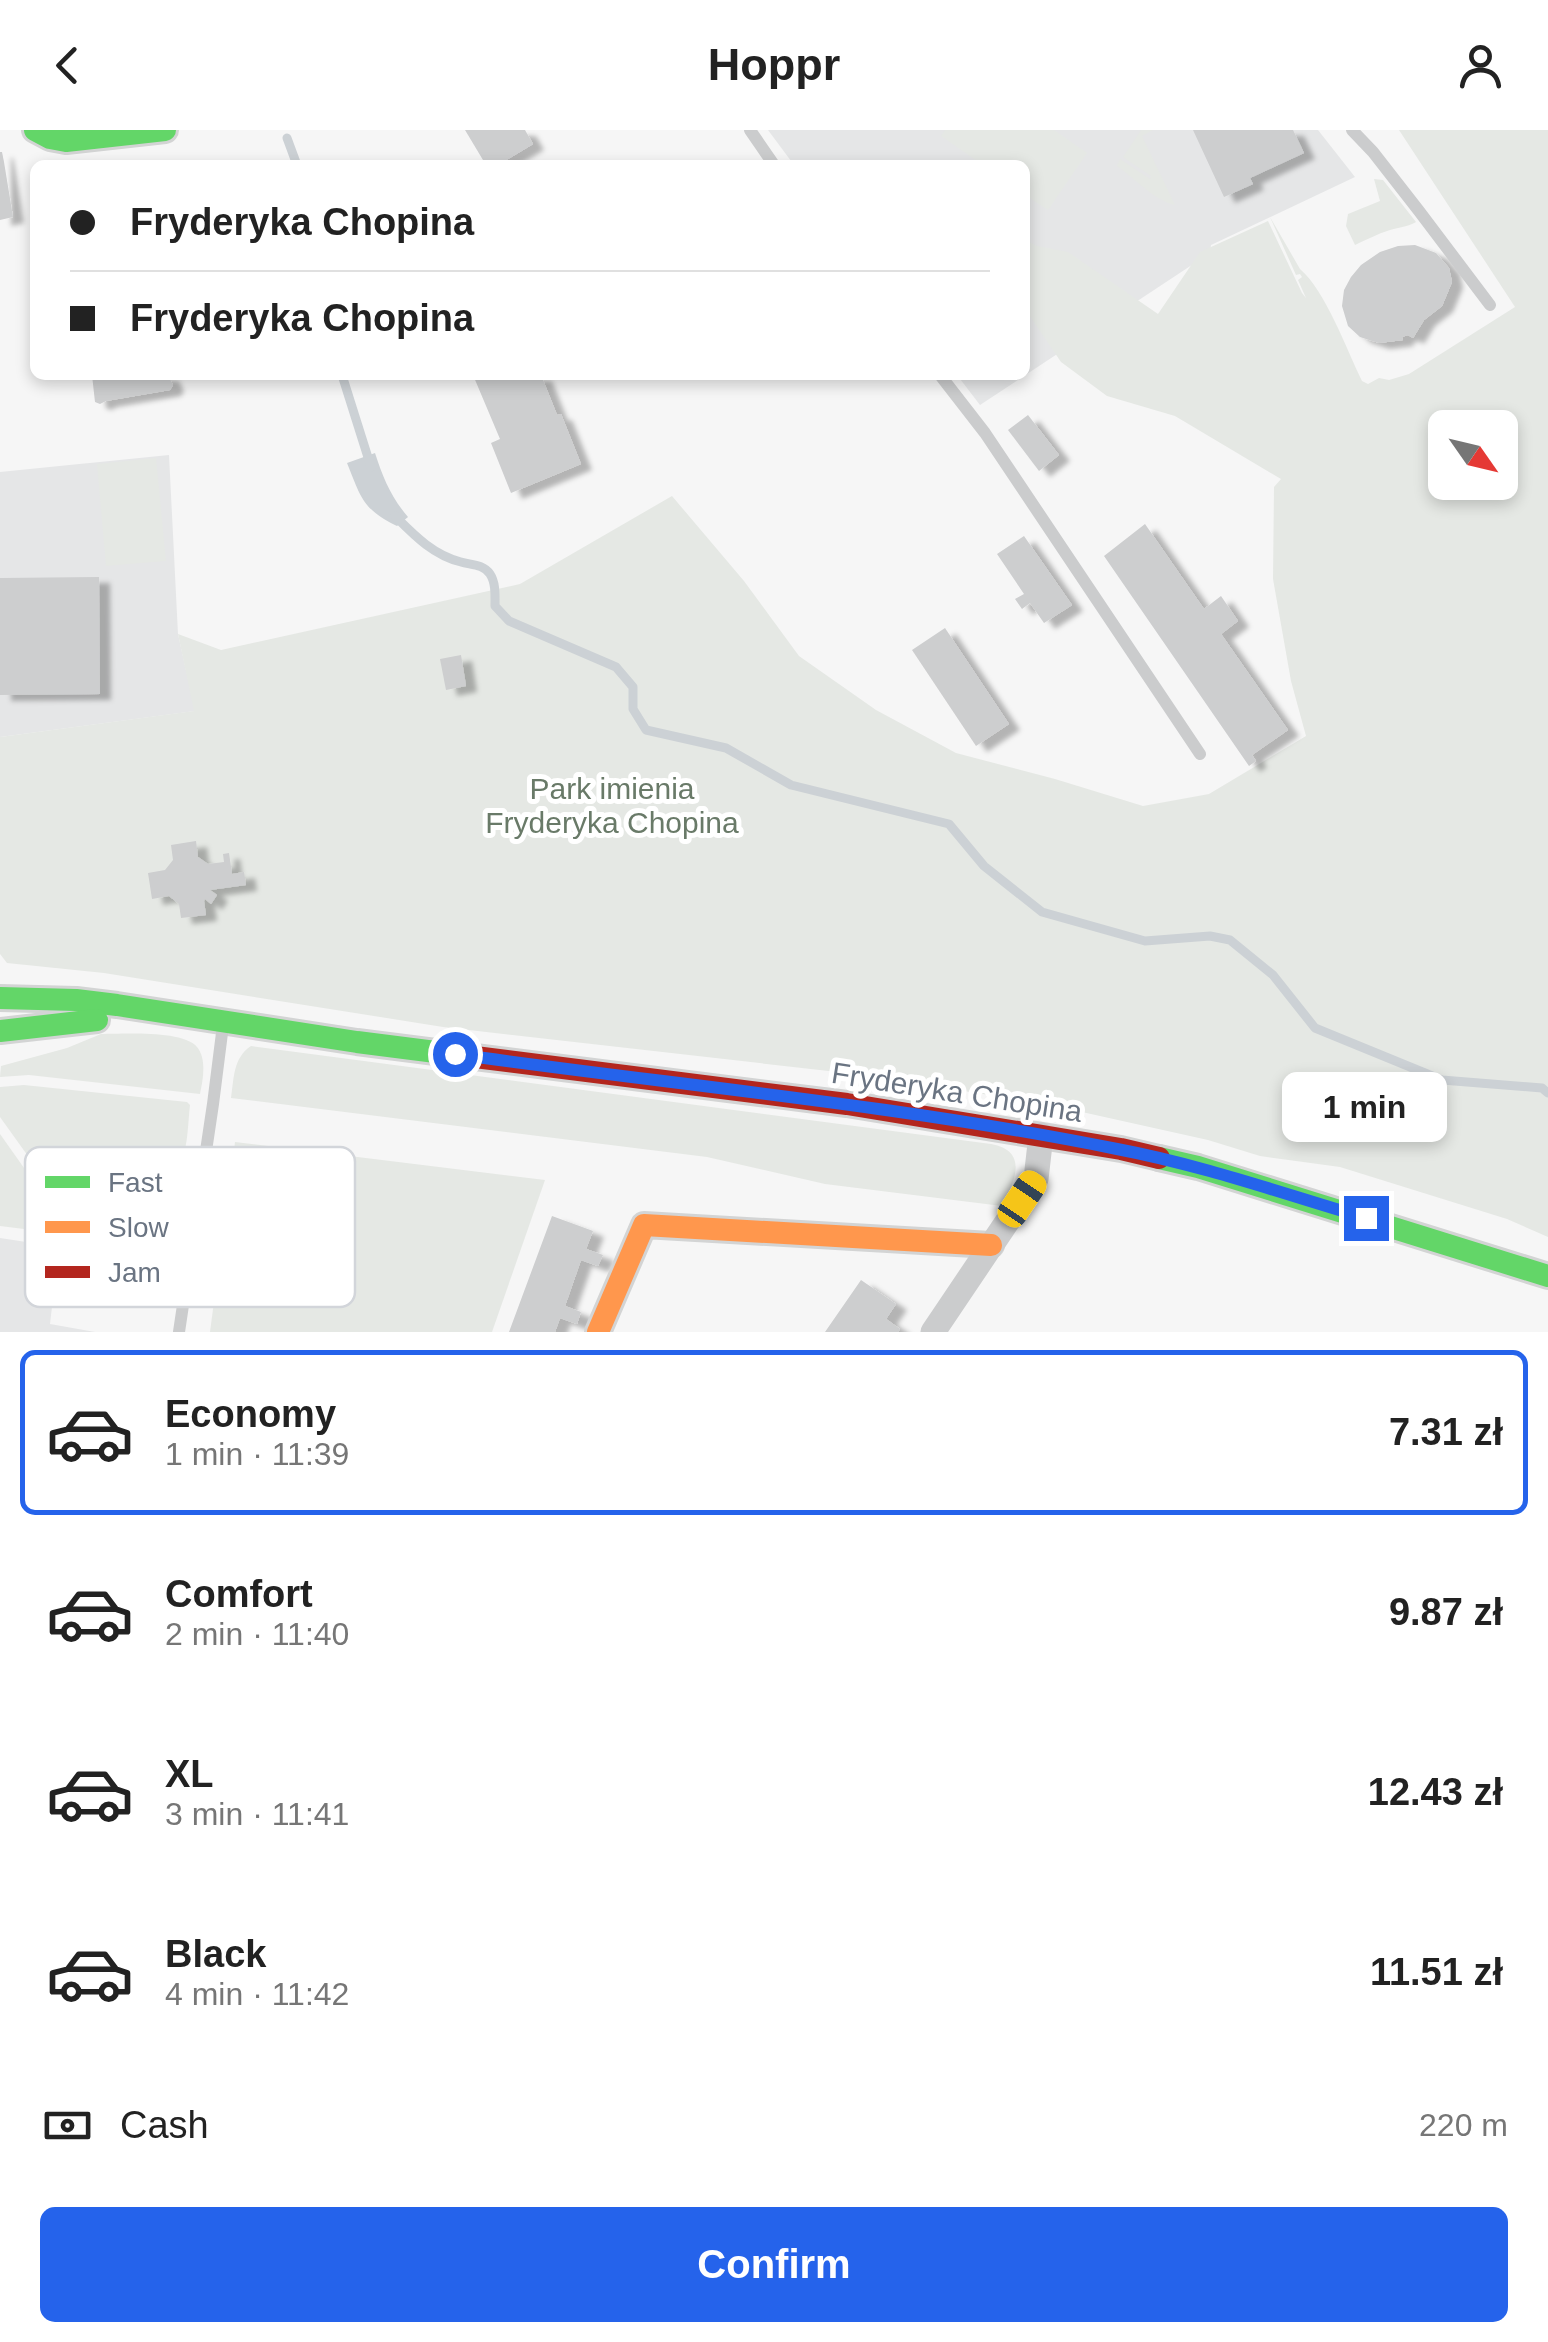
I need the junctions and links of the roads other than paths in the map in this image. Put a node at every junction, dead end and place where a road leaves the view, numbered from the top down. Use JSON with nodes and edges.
{"nodes":[{"id":1,"x":35,"y":130,"type":"edge"},
{"id":2,"x":166,"y":130,"type":"edge"},
{"id":3,"x":750,"y":130,"type":"edge"},
{"id":4,"x":1352,"y":130,"type":"edge"},
{"id":5,"x":771,"y":160,"type":"edge"},
{"id":6,"x":1490,"y":305,"type":"dead end"},
{"id":7,"x":944,"y":380,"type":"edge"},
{"id":8,"x":1200,"y":754,"type":"dead end"},
{"id":9,"x":0,"y":998,"type":"edge"},
{"id":10,"x":223,"y":1022,"type":"junction"},
{"id":11,"x":0,"y":1031,"type":"edge"},
{"id":12,"x":1041,"y":1135,"type":"junction"},
{"id":13,"x":207,"y":1147,"type":"edge"},
{"id":14,"x":991,"y":1246,"type":"junction"},
{"id":15,"x":1548,"y":1276,"type":"edge"},
{"id":16,"x":183,"y":1307,"type":"edge"},
{"id":17,"x":179,"y":1332,"type":"edge"},
{"id":18,"x":598,"y":1332,"type":"edge"},
{"id":19,"x":933,"y":1332,"type":"edge"}],
"edges":[{"from":1,"to":2,"type":"street"},
{"from":3,"to":5,"type":"lane"},
{"from":4,"to":6,"type":"lane"},
{"from":7,"to":8,"type":"lane"},
{"from":9,"to":10,"type":"street","name":"Fryderyka Chopina"},
{"from":10,"to":11,"type":"street","name":"Fryderyka Chopina"},
{"from":10,"to":12,"type":"street","name":"Fryderyka Chopina"},
{"from":10,"to":13,"type":"lane"},
{"from":12,"to":14,"type":"street"},
{"from":12,"to":15,"type":"street","name":"Fryderyka Chopina"},
{"from":14,"to":18,"type":"street"},
{"from":14,"to":19,"type":"street"},
{"from":16,"to":17,"type":"lane"}]}
